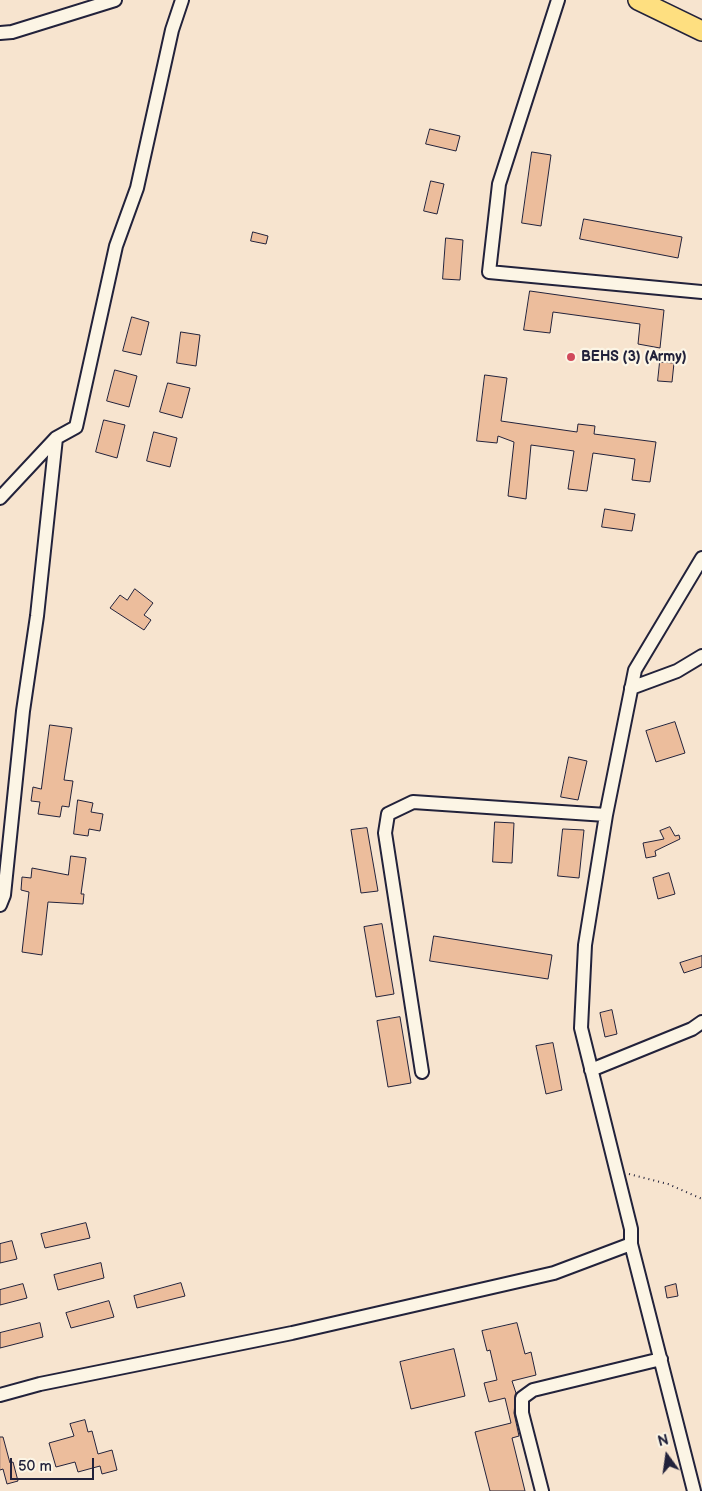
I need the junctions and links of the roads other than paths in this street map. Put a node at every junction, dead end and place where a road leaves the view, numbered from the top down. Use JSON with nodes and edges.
{"nodes":[{"id":1,"x":115,"y":0,"type":"edge"},
{"id":2,"x":182,"y":0,"type":"edge"},
{"id":3,"x":558,"y":0,"type":"edge"},
{"id":4,"x":638,"y":0,"type":"edge"},
{"id":5,"x":702,"y":31,"type":"edge"},
{"id":6,"x":0,"y":32,"type":"edge"},
{"id":7,"x":702,"y":292,"type":"edge"},
{"id":8,"x":56,"y":438,"type":"junction"},
{"id":9,"x":0,"y":498,"type":"edge"},
{"id":10,"x":702,"y":558,"type":"edge"},
{"id":11,"x":702,"y":656,"type":"edge"},
{"id":12,"x":631,"y":688,"type":"junction"},
{"id":13,"x":606,"y":815,"type":"junction"},
{"id":14,"x":0,"y":817,"type":"edge"},
{"id":15,"x":12,"y":826,"type":"junction"},
{"id":16,"x":0,"y":904,"type":"edge"},
{"id":17,"x":702,"y":1022,"type":"edge"},
{"id":18,"x":591,"y":1070,"type":"junction"},
{"id":19,"x":422,"y":1072,"type":"dead end"},
{"id":20,"x":631,"y":1244,"type":"junction"},
{"id":21,"x":661,"y":1359,"type":"junction"},
{"id":22,"x":0,"y":1395,"type":"edge"},
{"id":23,"x":542,"y":1491,"type":"edge"},
{"id":24,"x":694,"y":1491,"type":"edge"}],
"edges":[{"from":1,"to":6,"type":"street"},
{"from":2,"to":8,"type":"street"},
{"from":3,"to":7,"type":"street"},
{"from":4,"to":5,"type":"highway"},
{"from":8,"to":9,"type":"street"},
{"from":8,"to":15,"type":"street"},
{"from":10,"to":12,"type":"street"},
{"from":11,"to":12,"type":"street"},
{"from":12,"to":13,"type":"street"},
{"from":13,"to":18,"type":"street"},
{"from":13,"to":19,"type":"street"},
{"from":14,"to":15,"type":"street"},
{"from":15,"to":16,"type":"street"},
{"from":17,"to":18,"type":"street"},
{"from":18,"to":20,"type":"street"},
{"from":20,"to":21,"type":"street"},
{"from":20,"to":22,"type":"street"},
{"from":21,"to":23,"type":"street"},
{"from":21,"to":24,"type":"street"}]}
